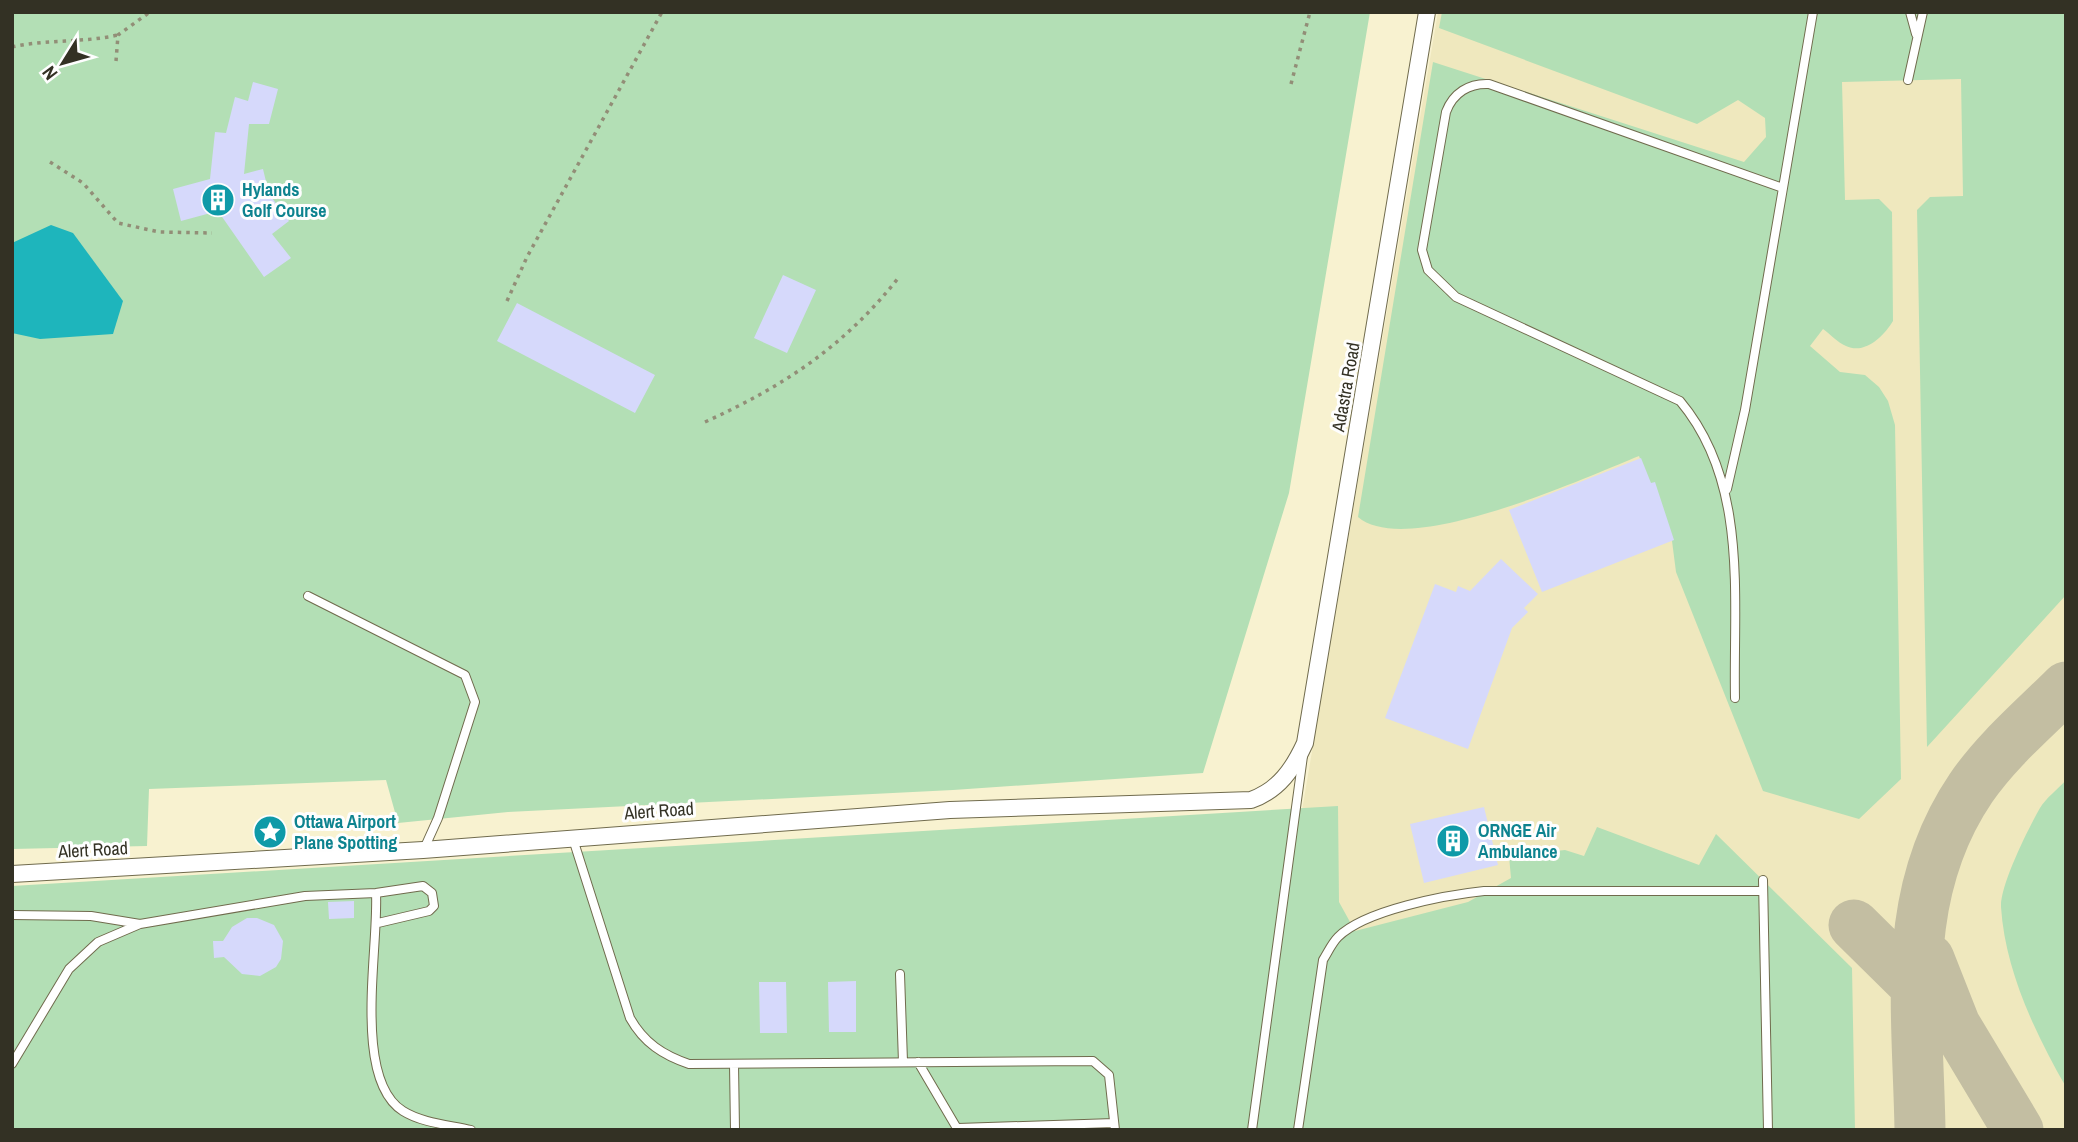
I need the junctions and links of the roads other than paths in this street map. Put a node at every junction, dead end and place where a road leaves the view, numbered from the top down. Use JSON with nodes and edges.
{"nodes":[{"id":1,"x":1427,"y":12,"type":"edge"},
{"id":2,"x":1813,"y":12,"type":"edge"},
{"id":3,"x":1910,"y":12,"type":"edge"},
{"id":4,"x":1923,"y":12,"type":"edge"},
{"id":5,"x":1917,"y":36,"type":"junction"},
{"id":6,"x":1908,"y":79,"type":"dead end"},
{"id":7,"x":1783,"y":188,"type":"junction"},
{"id":8,"x":1727,"y":492,"type":"junction"},
{"id":9,"x":308,"y":596,"type":"dead end"},
{"id":10,"x":1735,"y":698,"type":"dead end"},
{"id":11,"x":1305,"y":743,"type":"junction"},
{"id":12,"x":1295,"y":765,"type":"joint"},
{"id":13,"x":572,"y":837,"type":"junction"},
{"id":14,"x":424,"y":850,"type":"junction"},
{"id":15,"x":12,"y":874,"type":"edge"},
{"id":16,"x":1763,"y":880,"type":"dead end"},
{"id":17,"x":1763,"y":891,"type":"junction"},
{"id":18,"x":376,"y":893,"type":"junction"},
{"id":19,"x":12,"y":915,"type":"edge"},
{"id":20,"x":378,"y":923,"type":"junction"},
{"id":21,"x":140,"y":924,"type":"junction"},
{"id":22,"x":900,"y":974,"type":"dead end"},
{"id":23,"x":903,"y":1062,"type":"junction"},
{"id":24,"x":918,"y":1062,"type":"junction"},
{"id":25,"x":12,"y":1064,"type":"edge"},
{"id":26,"x":734,"y":1064,"type":"junction"},
{"id":27,"x":1115,"y":1126,"type":"edge"},
{"id":28,"x":958,"y":1129,"type":"edge"},
{"id":29,"x":471,"y":1130,"type":"edge"},
{"id":30,"x":735,"y":1130,"type":"edge"},
{"id":31,"x":1252,"y":1130,"type":"edge"},
{"id":32,"x":1298,"y":1130,"type":"edge"},
{"id":33,"x":1768,"y":1130,"type":"edge"}],
"edges":[{"from":1,"to":11,"type":"street","name":"Adastra Road"},
{"from":2,"to":7,"type":"lane"},
{"from":3,"to":5,"type":"lane"},
{"from":4,"to":5,"type":"lane"},
{"from":5,"to":6,"type":"lane"},
{"from":7,"to":8,"type":"lane"},
{"from":7,"to":8,"type":"lane"},
{"from":8,"to":10,"type":"lane"},
{"from":9,"to":14,"type":"lane"},
{"from":11,"to":12,"type":"street","name":"Adastra Road"},
{"from":11,"to":31,"type":"lane"},
{"from":12,"to":13,"type":"street","name":"Alert Road"},
{"from":13,"to":14,"type":"street","name":"Alert Road"},
{"from":13,"to":26,"type":"lane"},
{"from":14,"to":15,"type":"street","name":"Alert Road"},
{"from":16,"to":17,"type":"lane"},
{"from":17,"to":32,"type":"lane"},
{"from":17,"to":33,"type":"lane"},
{"from":18,"to":20,"type":"lane"},
{"from":18,"to":20,"type":"lane"},
{"from":18,"to":21,"type":"lane"},
{"from":19,"to":21,"type":"lane"},
{"from":20,"to":29,"type":"lane"},
{"from":21,"to":25,"type":"lane"},
{"from":22,"to":23,"type":"lane"},
{"from":23,"to":24,"type":"lane"},
{"from":23,"to":26,"type":"lane"},
{"from":24,"to":27,"type":"lane"},
{"from":24,"to":28,"type":"lane"},
{"from":26,"to":30,"type":"lane"},
{"from":27,"to":28,"type":"lane"}]}
